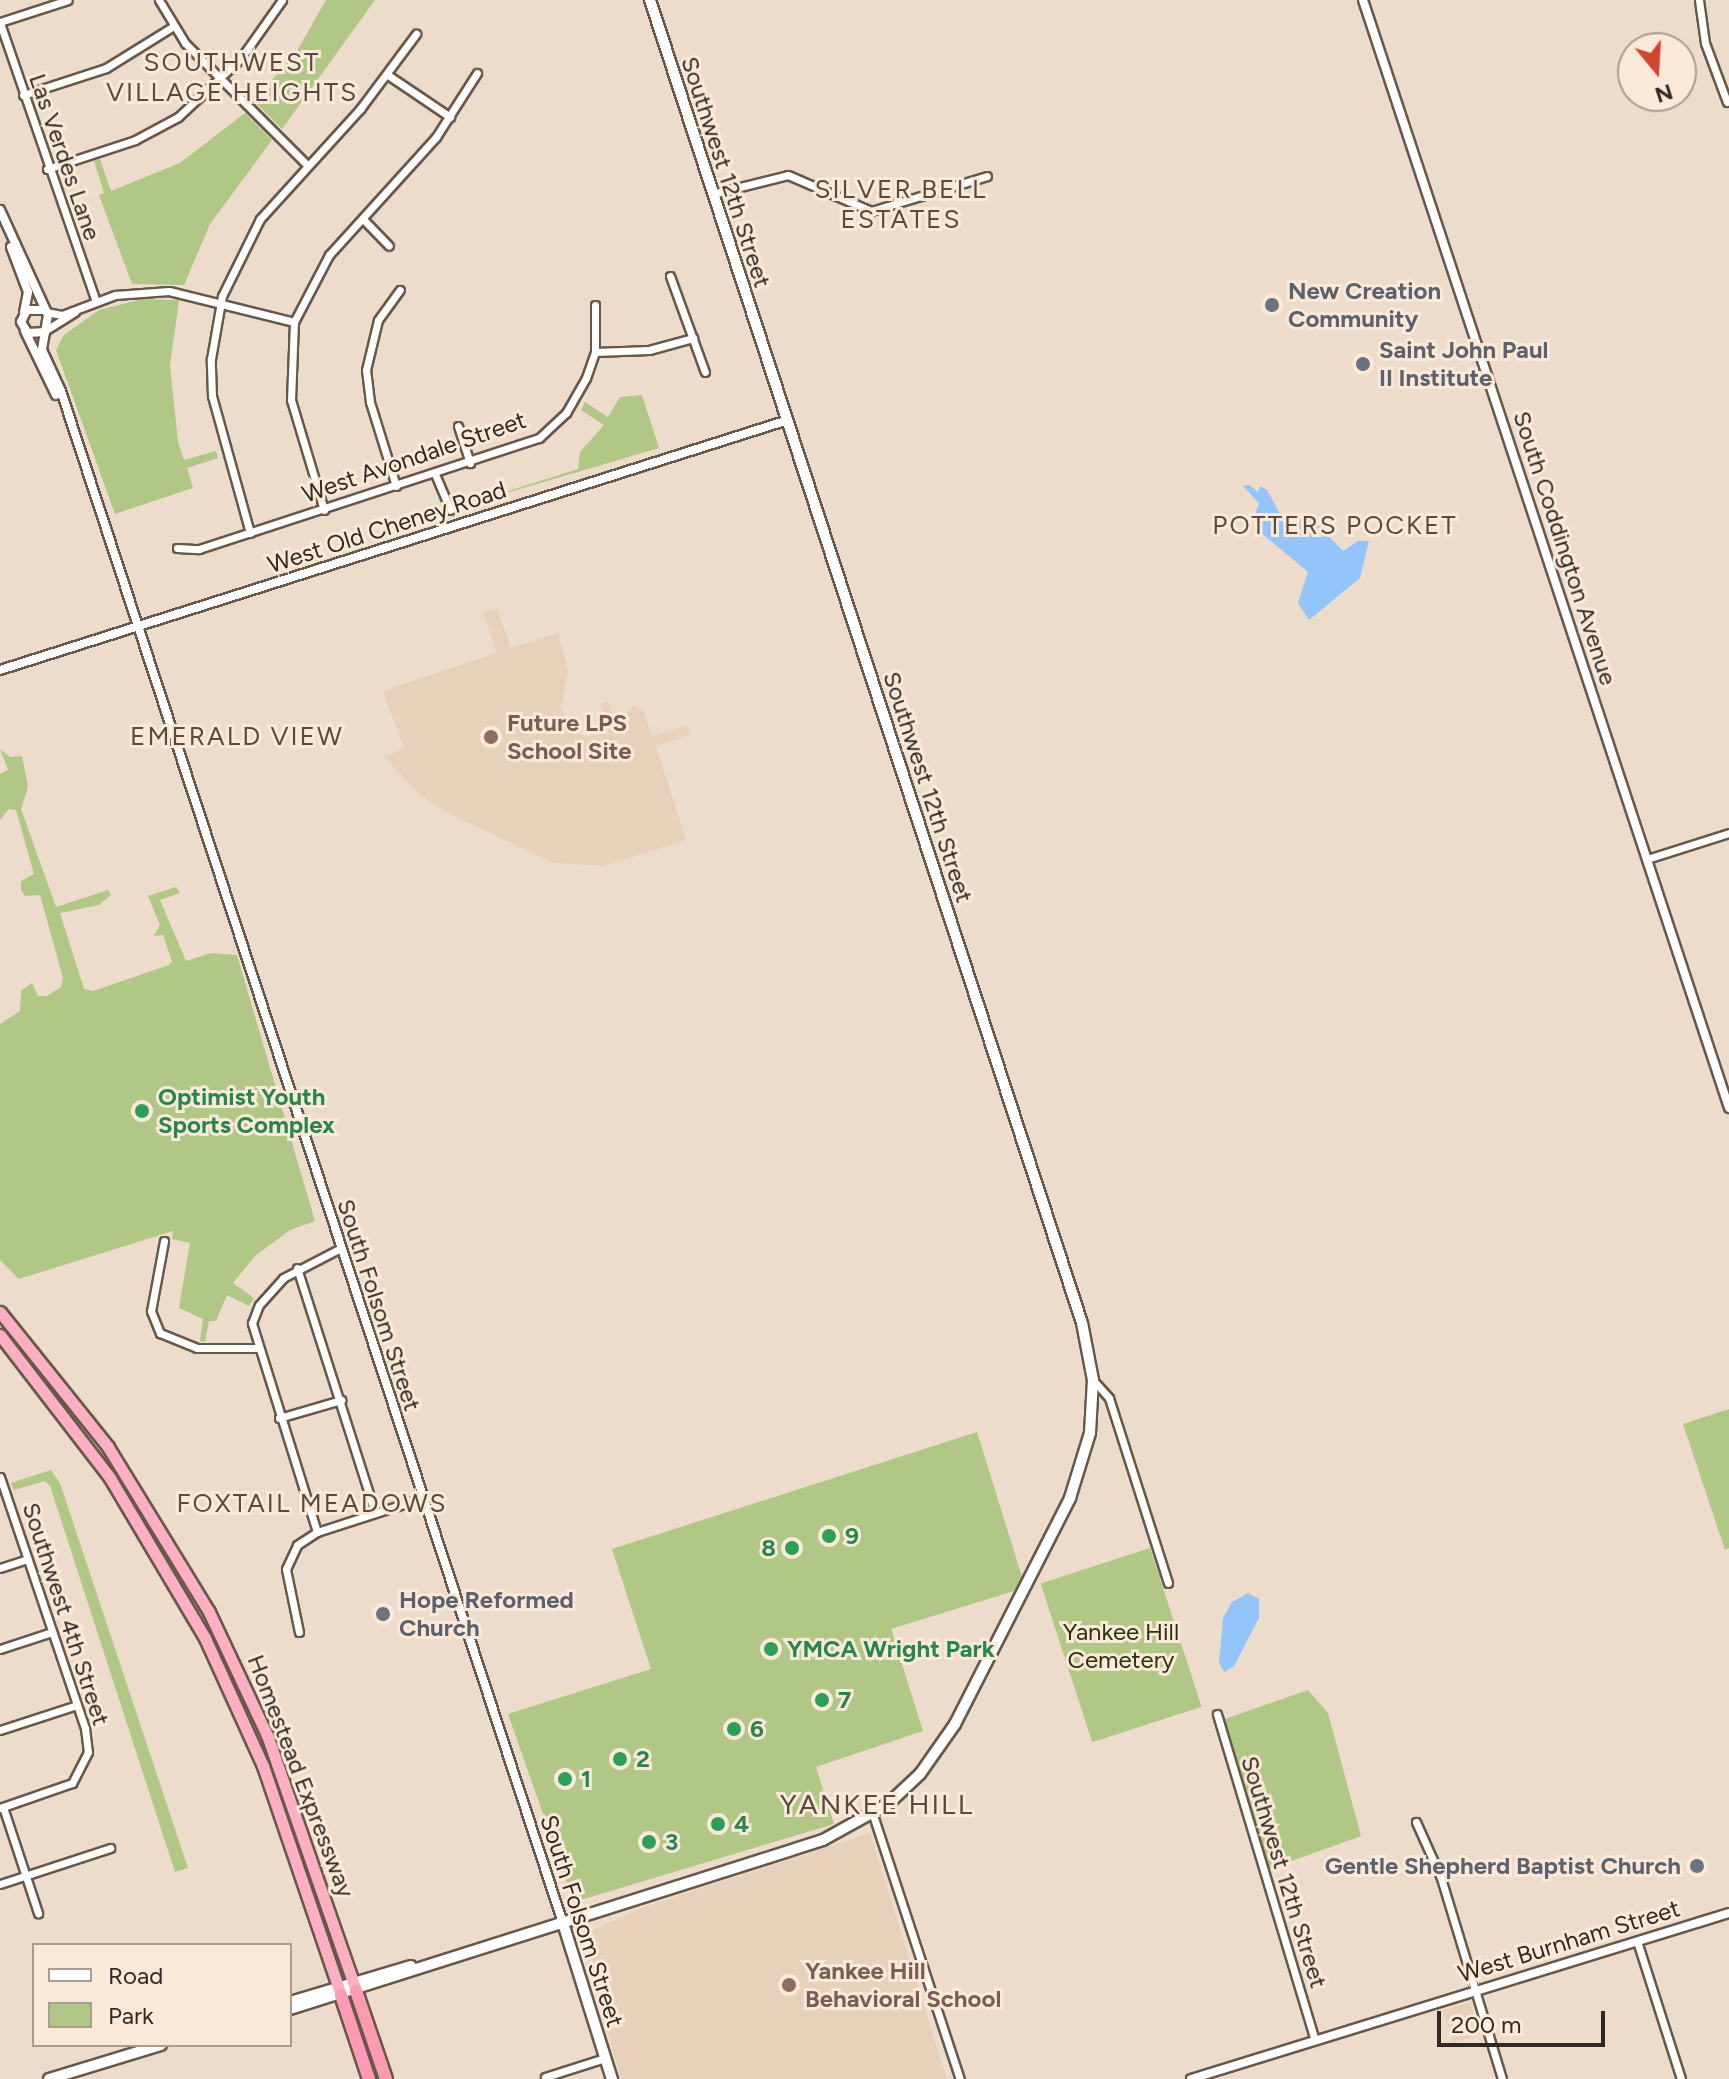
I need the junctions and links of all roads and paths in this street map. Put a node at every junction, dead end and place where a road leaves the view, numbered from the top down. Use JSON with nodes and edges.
{"nodes":[{"id":1,"x":68,"y":0,"type":"edge"},
{"id":2,"x":159,"y":0,"type":"edge"},
{"id":3,"x":282,"y":0,"type":"edge"},
{"id":4,"x":650,"y":0,"type":"edge"},
{"id":5,"x":1363,"y":0,"type":"edge"},
{"id":6,"x":1699,"y":0,"type":"edge"},
{"id":7,"x":0,"y":22,"type":"edge"},
{"id":8,"x":172,"y":27,"type":"junction"},
{"id":9,"x":416,"y":34,"type":"dead end"},
{"id":10,"x":477,"y":73,"type":"dead end"},
{"id":11,"x":388,"y":75,"type":"junction"},
{"id":12,"x":221,"y":79,"type":"junction"},
{"id":13,"x":23,"y":95,"type":"junction"},
{"id":14,"x":1727,"y":102,"type":"edge"},
{"id":15,"x":450,"y":117,"type":"junction"},
{"id":16,"x":307,"y":165,"type":"junction"},
{"id":17,"x":47,"y":169,"type":"junction"},
{"id":18,"x":987,"y":176,"type":"dead end"},
{"id":19,"x":712,"y":194,"type":"junction"},
{"id":20,"x":0,"y":210,"type":"edge"},
{"id":21,"x":363,"y":219,"type":"junction"},
{"id":22,"x":9,"y":234,"type":"junction"},
{"id":23,"x":389,"y":246,"type":"dead end"},
{"id":24,"x":670,"y":276,"type":"dead end"},
{"id":25,"x":400,"y":290,"type":"dead end"},
{"id":26,"x":96,"y":302,"type":"junction"},
{"id":27,"x":220,"y":303,"type":"junction"},
{"id":28,"x":595,"y":305,"type":"dead end"},
{"id":29,"x":45,"y":311,"type":"junction"},
{"id":30,"x":77,"y":311,"type":"junction"},
{"id":31,"x":24,"y":313,"type":"junction"},
{"id":32,"x":294,"y":322,"type":"junction"},
{"id":33,"x":25,"y":331,"type":"junction"},
{"id":34,"x":45,"y":331,"type":"junction"},
{"id":35,"x":693,"y":338,"type":"junction"},
{"id":36,"x":595,"y":352,"type":"junction"},
{"id":37,"x":705,"y":372,"type":"dead end"},
{"id":38,"x":785,"y":421,"type":"junction"},
{"id":39,"x":458,"y":426,"type":"dead end"},
{"id":40,"x":470,"y":463,"type":"junction"},
{"id":41,"x":435,"y":474,"type":"junction"},
{"id":42,"x":396,"y":486,"type":"junction"},
{"id":43,"x":324,"y":510,"type":"junction"},
{"id":44,"x":450,"y":510,"type":"dead end"},
{"id":45,"x":250,"y":533,"type":"junction"},
{"id":46,"x":108,"y":545,"type":"junction"},
{"id":47,"x":177,"y":548,"type":"dead end"},
{"id":48,"x":135,"y":629,"type":"junction"},
{"id":49,"x":0,"y":670,"type":"edge"},
{"id":50,"x":1729,"y":833,"type":"edge"},
{"id":51,"x":1647,"y":859,"type":"junction"},
{"id":52,"x":1729,"y":1108,"type":"edge"},
{"id":53,"x":164,"y":1241,"type":"dead end"},
{"id":54,"x":339,"y":1249,"type":"junction"},
{"id":55,"x":297,"y":1268,"type":"junction"},
{"id":56,"x":0,"y":1312,"type":"edge"},
{"id":57,"x":0,"y":1335,"type":"edge"},
{"id":58,"x":256,"y":1348,"type":"junction"},
{"id":59,"x":1093,"y":1380,"type":"junction"},
{"id":60,"x":341,"y":1400,"type":"junction"},
{"id":61,"x":279,"y":1418,"type":"junction"},
{"id":62,"x":1,"y":1483,"type":"edge"},
{"id":63,"x":422,"y":1498,"type":"junction"},
{"id":64,"x":375,"y":1513,"type":"junction"},
{"id":65,"x":317,"y":1532,"type":"junction"},
{"id":66,"x":28,"y":1559,"type":"junction"},
{"id":67,"x":0,"y":1568,"type":"edge"},
{"id":68,"x":1168,"y":1583,"type":"dead end"},
{"id":69,"x":52,"y":1632,"type":"junction"},
{"id":70,"x":299,"y":1632,"type":"dead end"},
{"id":71,"x":0,"y":1649,"type":"edge"},
{"id":72,"x":77,"y":1705,"type":"junction"},
{"id":73,"x":1217,"y":1714,"type":"dead end"},
{"id":74,"x":0,"y":1730,"type":"edge"},
{"id":75,"x":2,"y":1808,"type":"edge"},
{"id":76,"x":873,"y":1815,"type":"junction"},
{"id":77,"x":1416,"y":1822,"type":"dead end"},
{"id":78,"x":110,"y":1848,"type":"dead end"},
{"id":79,"x":26,"y":1875,"type":"junction"},
{"id":80,"x":0,"y":1884,"type":"edge"},
{"id":81,"x":38,"y":1913,"type":"dead end"},
{"id":82,"x":1729,"y":1913,"type":"edge"},
{"id":83,"x":563,"y":1923,"type":"junction"},
{"id":84,"x":1637,"y":1941,"type":"junction"},
{"id":85,"x":355,"y":1987,"type":"junction"},
{"id":86,"x":340,"y":1990,"type":"junction"},
{"id":87,"x":1475,"y":1991,"type":"junction"},
{"id":88,"x":292,"y":2002,"type":"edge"},
{"id":89,"x":292,"y":2008,"type":"edge"},
{"id":90,"x":1315,"y":2040,"type":"junction"},
{"id":91,"x":155,"y":2047,"type":"edge"},
{"id":92,"x":605,"y":2058,"type":"junction"},
{"id":93,"x":77,"y":2075,"type":"edge"},
{"id":94,"x":545,"y":2077,"type":"edge"},
{"id":95,"x":49,"y":2079,"type":"edge"},
{"id":96,"x":369,"y":2079,"type":"edge"},
{"id":97,"x":386,"y":2079,"type":"edge"},
{"id":98,"x":612,"y":2079,"type":"edge"},
{"id":99,"x":960,"y":2079,"type":"edge"},
{"id":100,"x":1191,"y":2079,"type":"edge"},
{"id":101,"x":1502,"y":2079,"type":"edge"},
{"id":102,"x":1681,"y":2079,"type":"edge"}],
"edges":[{"from":1,"to":7,"type":"street"},
{"from":2,"to":8,"type":"street"},
{"from":3,"to":12,"type":"street"},
{"from":4,"to":19,"type":"main road","name":"Southwest 12th Street"},
{"from":5,"to":51,"type":"street","name":"South Coddington Avenue"},
{"from":6,"to":14,"type":"street"},
{"from":7,"to":13,"type":"street","name":"Las Verdes Lane"},
{"from":8,"to":12,"type":"street"},
{"from":8,"to":13,"type":"street"},
{"from":9,"to":11,"type":"street"},
{"from":10,"to":15,"type":"street"},
{"from":11,"to":15,"type":"street"},
{"from":11,"to":16,"type":"street"},
{"from":12,"to":16,"type":"street"},
{"from":12,"to":17,"type":"street"},
{"from":13,"to":17,"type":"street","name":"Las Verdes Lane"},
{"from":15,"to":21,"type":"street"},
{"from":16,"to":27,"type":"street"},
{"from":17,"to":26,"type":"street","name":"Las Verdes Lane"},
{"from":18,"to":19,"type":"street"},
{"from":19,"to":38,"type":"main road","name":"Southwest 12th Street"},
{"from":20,"to":22,"type":"street"},
{"from":21,"to":23,"type":"street"},
{"from":21,"to":32,"type":"street"},
{"from":22,"to":29,"type":"street"},
{"from":22,"to":31,"type":"street"},
{"from":24,"to":35,"type":"street"},
{"from":25,"to":42,"type":"street"},
{"from":26,"to":27,"type":"street"},
{"from":26,"to":30,"type":"street"},
{"from":27,"to":32,"type":"street"},
{"from":27,"to":45,"type":"street"},
{"from":28,"to":36,"type":"street","name":"West Avondale Street"},
{"from":29,"to":30,"type":"street"},
{"from":29,"to":31,"type":"street"},
{"from":29,"to":34,"type":"street","name":"South Folsom Street"},
{"from":30,"to":34,"type":"street"},
{"from":31,"to":33,"type":"street"},
{"from":32,"to":43,"type":"street"},
{"from":33,"to":34,"type":"street"},
{"from":33,"to":46,"type":"street","name":"South Folsom Street"},
{"from":34,"to":46,"type":"street","name":"South Folsom Street"},
{"from":35,"to":36,"type":"street"},
{"from":35,"to":37,"type":"street"},
{"from":36,"to":40,"type":"street","name":"West Avondale Street"},
{"from":38,"to":48,"type":"street","name":"West Old Cheney Road"},
{"from":38,"to":59,"type":"main road","name":"Southwest 12th Street"},
{"from":39,"to":40,"type":"street"},
{"from":40,"to":41,"type":"street","name":"West Avondale Street"},
{"from":41,"to":42,"type":"street","name":"West Avondale Street"},
{"from":41,"to":44,"type":"street"},
{"from":42,"to":43,"type":"street","name":"West Avondale Street"},
{"from":43,"to":45,"type":"street","name":"West Avondale Street"},
{"from":45,"to":47,"type":"street","name":"West Avondale Street"},
{"from":46,"to":48,"type":"street","name":"South Folsom Street"},
{"from":48,"to":49,"type":"street","name":"West Old Cheney Road"},
{"from":48,"to":54,"type":"street","name":"South Folsom Street"},
{"from":50,"to":51,"type":"street"},
{"from":51,"to":52,"type":"street","name":"South Coddington Avenue"},
{"from":53,"to":58,"type":"street"},
{"from":54,"to":55,"type":"street"},
{"from":54,"to":63,"type":"street","name":"South Folsom Street"},
{"from":55,"to":58,"type":"street"},
{"from":55,"to":60,"type":"street"},
{"from":56,"to":85,"type":"highway","name":"Homestead Expressway"},
{"from":57,"to":86,"type":"highway","name":"Homestead Expressway"},
{"from":58,"to":61,"type":"street"},
{"from":59,"to":68,"type":"street","name":"Southwest 12th Street"},
{"from":59,"to":76,"type":"main road"},
{"from":60,"to":61,"type":"street"},
{"from":60,"to":64,"type":"street"},
{"from":61,"to":65,"type":"street"},
{"from":62,"to":66,"type":"street","name":"Southwest 4th Street"},
{"from":63,"to":64,"type":"street"},
{"from":63,"to":83,"type":"street","name":"South Folsom Street"},
{"from":64,"to":65,"type":"street"},
{"from":65,"to":70,"type":"street"},
{"from":66,"to":67,"type":"street"},
{"from":66,"to":69,"type":"street","name":"Southwest 4th Street"},
{"from":69,"to":71,"type":"street"},
{"from":69,"to":72,"type":"street","name":"Southwest 4th Street"},
{"from":72,"to":74,"type":"street"},
{"from":72,"to":75,"type":"street","name":"Southwest 4th Street"},
{"from":73,"to":90,"type":"street","name":"Southwest 12th Street"},
{"from":75,"to":79,"type":"street"},
{"from":76,"to":83,"type":"main road"},
{"from":76,"to":99,"type":"street"},
{"from":77,"to":87,"type":"street"},
{"from":78,"to":79,"type":"street"},
{"from":79,"to":80,"type":"street"},
{"from":79,"to":81,"type":"street"},
{"from":82,"to":84,"type":"street","name":"West Burnham Street"},
{"from":83,"to":85,"type":"main road"},
{"from":83,"to":92,"type":"main road","name":"South Folsom Street"},
{"from":84,"to":87,"type":"street","name":"West Burnham Street"},
{"from":84,"to":102,"type":"street"},
{"from":85,"to":86,"type":"main road"},
{"from":85,"to":97,"type":"highway","name":"Homestead Expressway"},
{"from":86,"to":88,"type":"main road"},
{"from":86,"to":89,"type":"main road"},
{"from":86,"to":96,"type":"highway","name":"Homestead Expressway"},
{"from":87,"to":90,"type":"street","name":"West Burnham Street"},
{"from":87,"to":101,"type":"street"},
{"from":90,"to":100,"type":"street","name":"West Burnham Street"},
{"from":91,"to":93,"type":"main road"},
{"from":92,"to":94,"type":"street"},
{"from":92,"to":98,"type":"main road","name":"South Folsom Street"},
{"from":93,"to":95,"type":"main road"}]}
